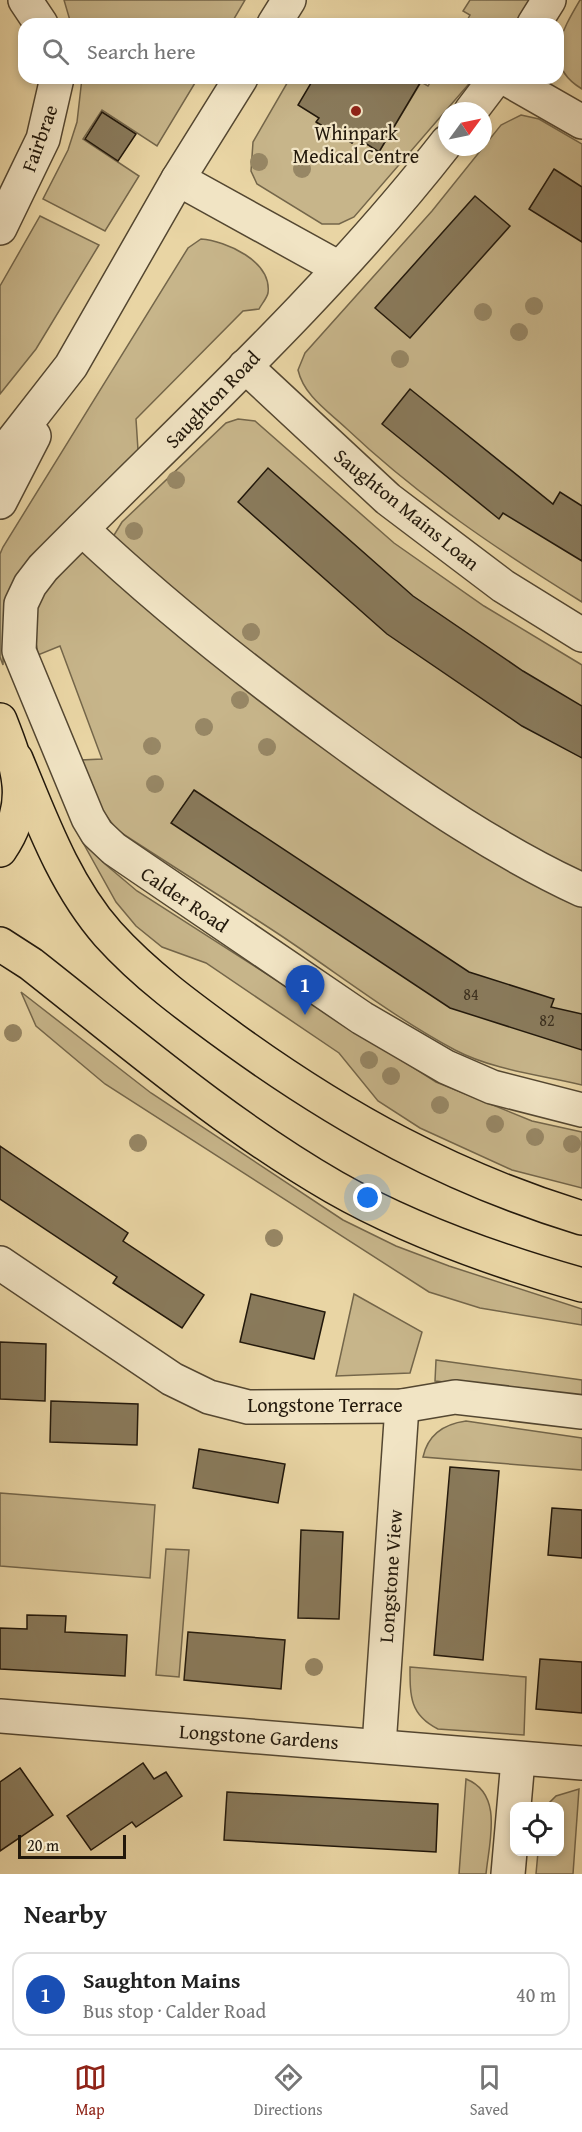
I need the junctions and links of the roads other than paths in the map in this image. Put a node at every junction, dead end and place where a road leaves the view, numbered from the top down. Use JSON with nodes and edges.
{"nodes":[{"id":1,"x":7,"y":0,"type":"edge"},
{"id":2,"x":25,"y":0,"type":"edge"},
{"id":3,"x":289,"y":0,"type":"edge"},
{"id":4,"x":549,"y":0,"type":"edge"},
{"id":5,"x":0,"y":2,"type":"edge"},
{"id":6,"x":37,"y":18,"type":"edge"},
{"id":7,"x":278,"y":18,"type":"edge"},
{"id":8,"x":538,"y":18,"type":"edge"},
{"id":9,"x":56,"y":84,"type":"edge"},
{"id":10,"x":237,"y":84,"type":"edge"},
{"id":11,"x":491,"y":84,"type":"edge"},
{"id":12,"x":516,"y":84,"type":"edge"},
{"id":13,"x":478,"y":102,"type":"edge"},
{"id":14,"x":582,"y":122,"type":"edge"},
{"id":15,"x":438,"y":153,"type":"edge"},
{"id":16,"x":178,"y":179,"type":"junction"},
{"id":17,"x":0,"y":228,"type":"edge"},
{"id":18,"x":339,"y":267,"type":"junction"},
{"id":19,"x":245,"y":366,"type":"junction"},
{"id":20,"x":60,"y":383,"type":"junction"},
{"id":21,"x":0,"y":457,"type":"edge"},
{"id":22,"x":0,"y":502,"type":"edge"},
{"id":23,"x":82,"y":529,"type":"junction"},
{"id":24,"x":582,"y":635,"type":"edge"},
{"id":25,"x":0,"y":720,"type":"edge"},
{"id":26,"x":16,"y":759,"type":"junction"},
{"id":27,"x":0,"y":850,"type":"edge"},
{"id":28,"x":582,"y":890,"type":"edge"},
{"id":29,"x":0,"y":944,"type":"edge"},
{"id":30,"x":582,"y":1110,"type":"edge"},
{"id":31,"x":582,"y":1218,"type":"edge"},
{"id":32,"x":0,"y":1263,"type":"edge"},
{"id":33,"x":582,"y":1286,"type":"edge"},
{"id":34,"x":402,"y":1406,"type":"junction"},
{"id":35,"x":582,"y":1412,"type":"edge"},
{"id":36,"x":0,"y":1716,"type":"edge"},
{"id":37,"x":379,"y":1746,"type":"junction"},
{"id":38,"x":518,"y":1760,"type":"junction"},
{"id":39,"x":582,"y":1763,"type":"edge"},
{"id":40,"x":508,"y":1874,"type":"edge"}],
"edges":[{"from":1,"to":5,"type":"street"},
{"from":2,"to":6,"type":"street"},
{"from":3,"to":7,"type":"street"},
{"from":4,"to":8,"type":"street"},
{"from":9,"to":17,"type":"street","name":"Fairbrae"},
{"from":10,"to":16,"type":"street"},
{"from":11,"to":13,"type":"street"},
{"from":12,"to":14,"type":"street"},
{"from":15,"to":18,"type":"street","name":"Saughton Road"},
{"from":16,"to":18,"type":"street"},
{"from":16,"to":20,"type":"street"},
{"from":18,"to":19,"type":"street","name":"Saughton Road"},
{"from":19,"to":23,"type":"street","name":"Saughton Road"},
{"from":19,"to":24,"type":"street","name":"Saughton Mains Loan"},
{"from":20,"to":21,"type":"street"},
{"from":20,"to":22,"type":"street"},
{"from":23,"to":28,"type":"street"},
{"from":23,"to":30,"type":"street","name":"Calder Road"},
{"from":25,"to":26,"type":"main road"},
{"from":26,"to":27,"type":"main road"},
{"from":26,"to":31,"type":"main road"},
{"from":29,"to":33,"type":"main road"},
{"from":32,"to":34,"type":"street","name":"Longstone Terrace"},
{"from":34,"to":35,"type":"street","name":"Longstone Terrace"},
{"from":34,"to":37,"type":"street","name":"Longstone View"},
{"from":36,"to":37,"type":"street","name":"Longstone Gardens"},
{"from":37,"to":38,"type":"street","name":"Longstone Gardens"},
{"from":38,"to":39,"type":"street","name":"Longstone Gardens"},
{"from":38,"to":40,"type":"street"}]}
